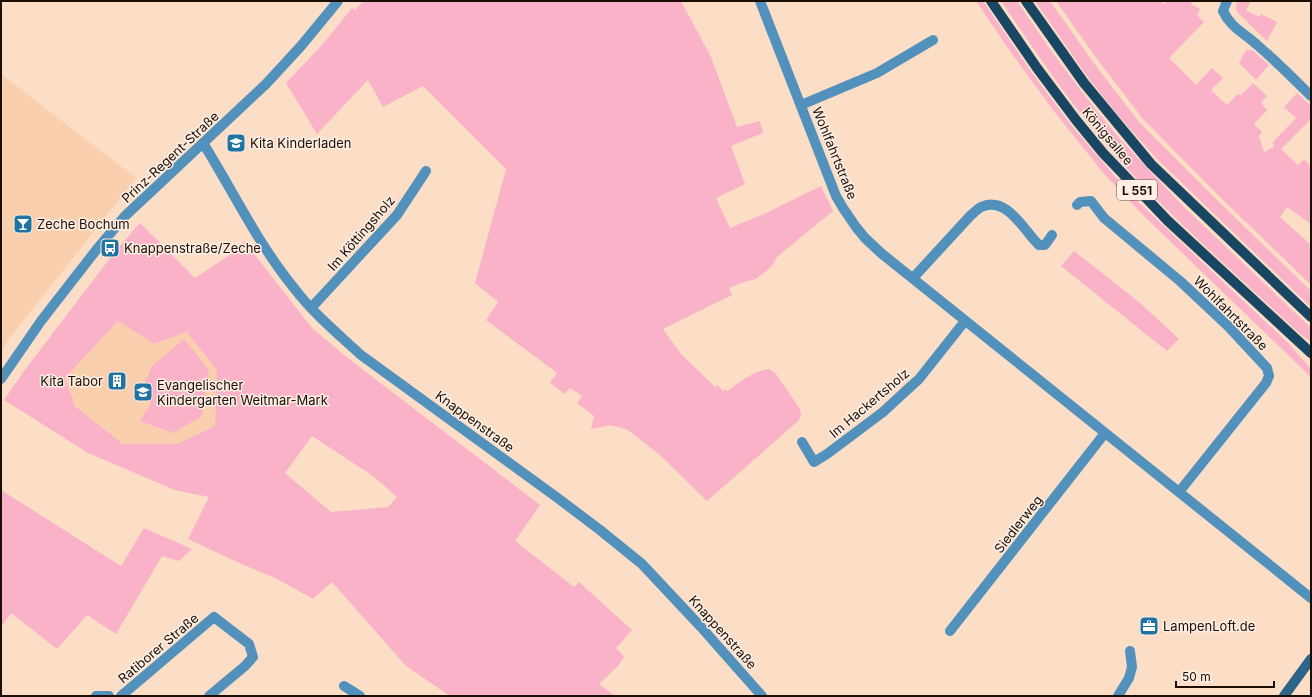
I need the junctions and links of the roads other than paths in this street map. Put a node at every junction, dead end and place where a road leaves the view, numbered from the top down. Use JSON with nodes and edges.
{"nodes":[{"id":1,"x":338,"y":1,"type":"edge"},
{"id":2,"x":760,"y":1,"type":"edge"},
{"id":3,"x":991,"y":1,"type":"edge"},
{"id":4,"x":1026,"y":1,"type":"edge"},
{"id":5,"x":1228,"y":1,"type":"edge"},
{"id":6,"x":933,"y":40,"type":"dead end"},
{"id":7,"x":1311,"y":96,"type":"edge"},
{"id":8,"x":801,"y":105,"type":"junction"},
{"id":9,"x":203,"y":143,"type":"junction"},
{"id":10,"x":426,"y":171,"type":"dead end"},
{"id":11,"x":1077,"y":205,"type":"dead end"},
{"id":12,"x":1052,"y":235,"type":"dead end"},
{"id":13,"x":913,"y":278,"type":"junction"},
{"id":14,"x":311,"y":308,"type":"junction"},
{"id":15,"x":1311,"y":317,"type":"edge"},
{"id":16,"x":966,"y":321,"type":"junction"},
{"id":17,"x":1311,"y":353,"type":"edge"},
{"id":18,"x":1,"y":379,"type":"edge"},
{"id":19,"x":1106,"y":433,"type":"junction"},
{"id":20,"x":802,"y":442,"type":"dead end"},
{"id":21,"x":1179,"y":492,"type":"junction"},
{"id":22,"x":1311,"y":598,"type":"edge"},
{"id":23,"x":950,"y":631,"type":"dead end"},
{"id":24,"x":1130,"y":651,"type":"dead end"},
{"id":25,"x":1311,"y":659,"type":"edge"},
{"id":26,"x":344,"y":686,"type":"dead end"},
{"id":27,"x":96,"y":696,"type":"edge"},
{"id":28,"x":110,"y":696,"type":"edge"},
{"id":29,"x":122,"y":696,"type":"edge"},
{"id":30,"x":209,"y":696,"type":"edge"},
{"id":31,"x":360,"y":696,"type":"edge"},
{"id":32,"x":762,"y":696,"type":"edge"},
{"id":33,"x":1118,"y":696,"type":"edge"},
{"id":34,"x":1284,"y":696,"type":"edge"}],
"edges":[{"from":1,"to":9,"type":"street","name":"Prinz-Regent-Straße"},
{"from":2,"to":8,"type":"street","name":"Wohlfahrtstraße"},
{"from":3,"to":17,"type":"main road","name":"Königsallee","number":"L 551"},
{"from":4,"to":15,"type":"main road","name":"Königsallee","number":"L 551"},
{"from":5,"to":7,"type":"street"},
{"from":6,"to":8,"type":"street","name":"Wohlfahrtstraße"},
{"from":8,"to":13,"type":"street","name":"Wohlfahrtstraße"},
{"from":9,"to":14,"type":"street","name":"Knappenstraße"},
{"from":9,"to":18,"type":"street","name":"Prinz-Regent-Straße"},
{"from":10,"to":14,"type":"street","name":"Im Köttingsholz"},
{"from":11,"to":21,"type":"street","name":"Wohlfahrtstraße"},
{"from":12,"to":13,"type":"street"},
{"from":13,"to":16,"type":"street","name":"Wohlfahrtstraße"},
{"from":14,"to":32,"type":"street","name":"Knappenstraße"},
{"from":16,"to":19,"type":"street","name":"Wohlfahrtstraße"},
{"from":16,"to":20,"type":"street","name":"Im Hackertsholz"},
{"from":19,"to":21,"type":"street","name":"Wohlfahrtstraße"},
{"from":19,"to":23,"type":"street","name":"Siedlerweg"},
{"from":21,"to":22,"type":"street","name":"Wohlfahrtstraße"},
{"from":24,"to":33,"type":"street"},
{"from":25,"to":34,"type":"main road"},
{"from":26,"to":31,"type":"street"},
{"from":27,"to":28,"type":"street","name":"Ratiborer Straße"},
{"from":29,"to":30,"type":"street","name":"Ratiborer Straße"}]}
